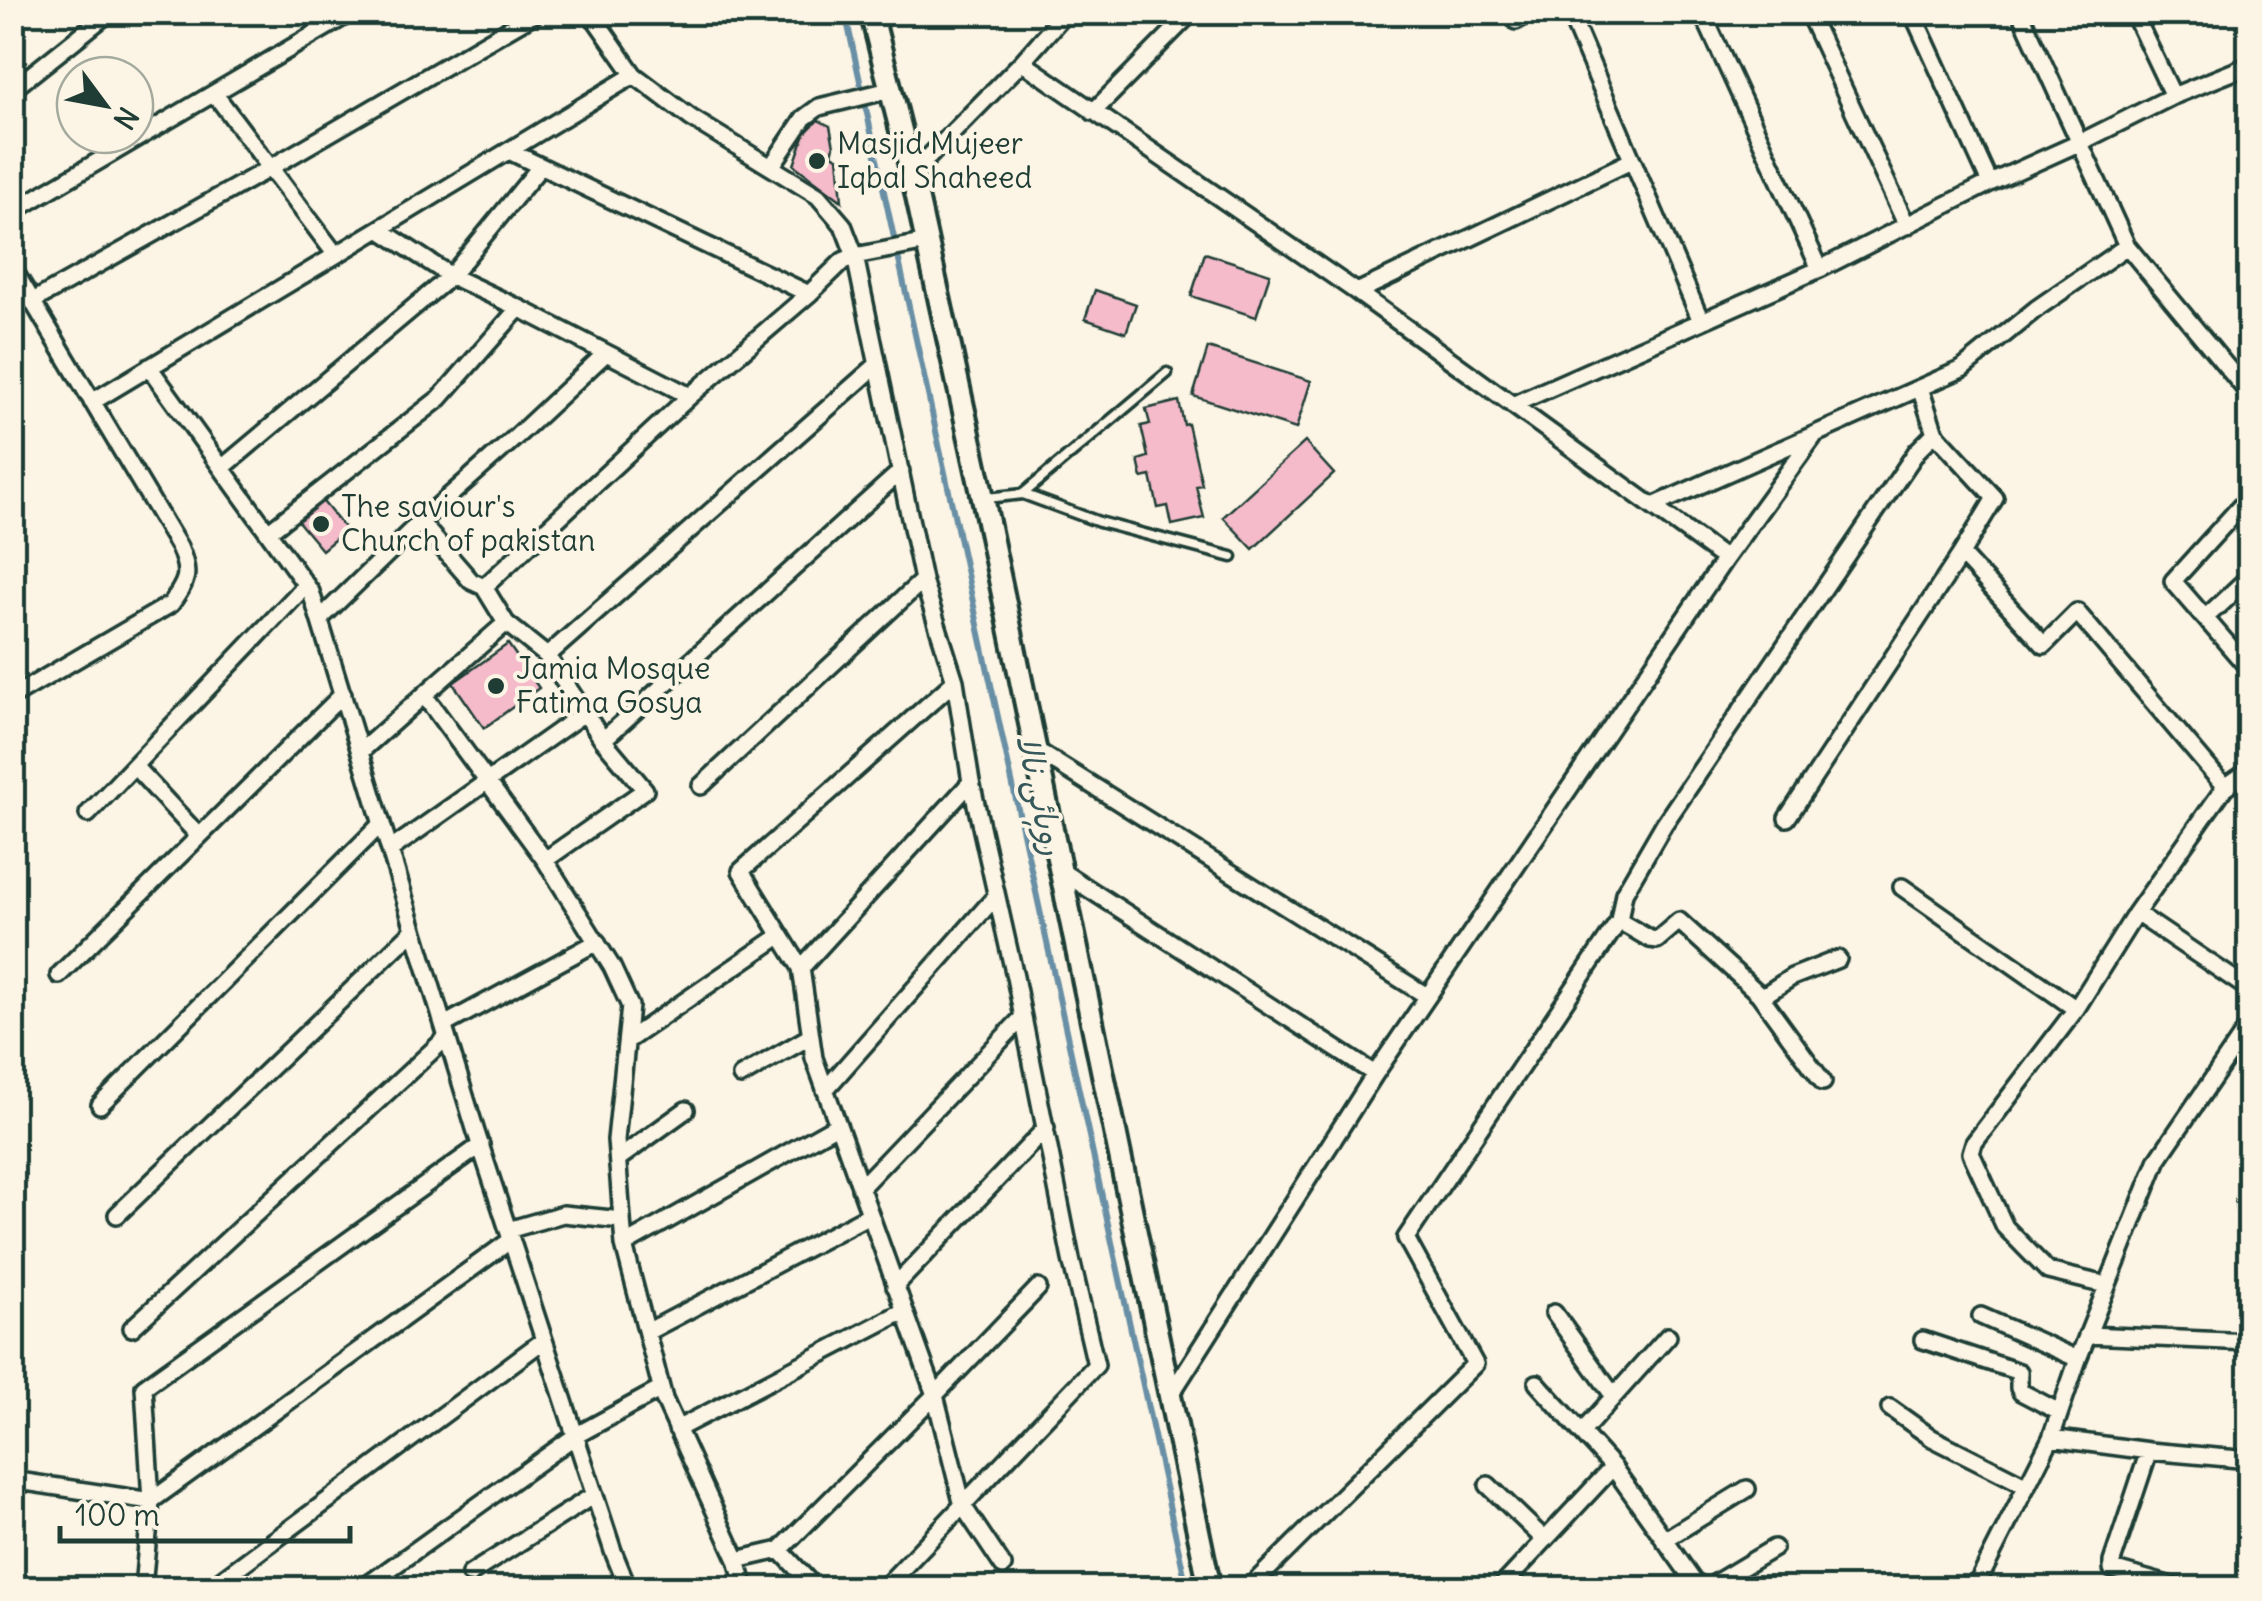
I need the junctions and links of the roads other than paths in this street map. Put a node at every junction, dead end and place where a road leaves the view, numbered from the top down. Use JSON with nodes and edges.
{"nodes":[{"id":1,"x":110,"y":12,"type":"edge"},
{"id":2,"x":352,"y":12,"type":"edge"},
{"id":3,"x":538,"y":12,"type":"edge"},
{"id":4,"x":590,"y":12,"type":"edge"},
{"id":5,"x":872,"y":12,"type":"edge"},
{"id":6,"x":1192,"y":12,"type":"edge"},
{"id":7,"x":1532,"y":12,"type":"edge"},
{"id":8,"x":1568,"y":12,"type":"edge"},
{"id":9,"x":1702,"y":12,"type":"edge"},
{"id":10,"x":1808,"y":12,"type":"edge"},
{"id":11,"x":1912,"y":12,"type":"edge"},
{"id":12,"x":2020,"y":12,"type":"edge"},
{"id":13,"x":2133,"y":12,"type":"edge"},
{"id":14,"x":1064,"y":13,"type":"edge"},
{"id":15,"x":520,"y":17,"type":"edge"},
{"id":16,"x":1516,"y":21,"type":"dead end"},
{"id":17,"x":1022,"y":62,"type":"junction"},
{"id":18,"x":2250,"y":65,"type":"edge"},
{"id":19,"x":634,"y":75,"type":"junction"},
{"id":20,"x":12,"y":90,"type":"edge"},
{"id":21,"x":884,"y":91,"type":"junction"},
{"id":22,"x":214,"y":94,"type":"junction"},
{"id":23,"x":2173,"y":96,"type":"junction"},
{"id":24,"x":1093,"y":112,"type":"junction"},
{"id":25,"x":2081,"y":142,"type":"junction"},
{"id":26,"x":509,"y":151,"type":"junction"},
{"id":27,"x":1631,"y":161,"type":"junction"},
{"id":28,"x":540,"y":166,"type":"junction"},
{"id":29,"x":771,"y":167,"type":"junction"},
{"id":30,"x":270,"y":168,"type":"junction"},
{"id":31,"x":912,"y":174,"type":"junction"},
{"id":32,"x":1990,"y":182,"type":"junction"},
{"id":33,"x":12,"y":212,"type":"edge"},
{"id":34,"x":1907,"y":226,"type":"junction"},
{"id":35,"x":379,"y":229,"type":"junction"},
{"id":36,"x":923,"y":242,"type":"junction"},
{"id":37,"x":2126,"y":246,"type":"junction"},
{"id":38,"x":336,"y":255,"type":"junction"},
{"id":39,"x":859,"y":255,"type":"junction"},
{"id":40,"x":12,"y":267,"type":"edge"},
{"id":41,"x":1820,"y":269,"type":"junction"},
{"id":42,"x":451,"y":276,"type":"junction"},
{"id":43,"x":1357,"y":292,"type":"junction"},
{"id":44,"x":808,"y":294,"type":"junction"},
{"id":45,"x":33,"y":301,"type":"junction"},
{"id":46,"x":519,"y":308,"type":"junction"},
{"id":47,"x":1701,"y":321,"type":"junction"},
{"id":48,"x":606,"y":353,"type":"junction"},
{"id":49,"x":878,"y":364,"type":"junction"},
{"id":50,"x":149,"y":367,"type":"junction"},
{"id":51,"x":1167,"y":374,"type":"dead end"},
{"id":52,"x":1920,"y":388,"type":"junction"},
{"id":53,"x":2250,"y":395,"type":"edge"},
{"id":54,"x":690,"y":396,"type":"junction"},
{"id":55,"x":92,"y":402,"type":"junction"},
{"id":56,"x":1512,"y":405,"type":"junction"},
{"id":57,"x":1935,"y":433,"type":"junction"},
{"id":58,"x":1816,"y":434,"type":"junction"},
{"id":59,"x":222,"y":468,"type":"junction"},
{"id":60,"x":901,"y":471,"type":"junction"},
{"id":61,"x":1023,"y":494,"type":"junction"},
{"id":62,"x":2250,"y":496,"type":"edge"},
{"id":63,"x":983,"y":498,"type":"junction"},
{"id":64,"x":1653,"y":506,"type":"junction"},
{"id":65,"x":420,"y":522,"type":"junction"},
{"id":66,"x":268,"y":532,"type":"junction"},
{"id":67,"x":1962,"y":554,"type":"junction"},
{"id":68,"x":1232,"y":557,"type":"dead end"},
{"id":69,"x":1726,"y":559,"type":"junction"},
{"id":70,"x":2250,"y":576,"type":"edge"},
{"id":71,"x":924,"y":580,"type":"junction"},
{"id":72,"x":306,"y":585,"type":"junction"},
{"id":73,"x":484,"y":587,"type":"junction"},
{"id":74,"x":2205,"y":618,"type":"junction"},
{"id":75,"x":320,"y":619,"type":"junction"},
{"id":76,"x":506,"y":623,"type":"junction"},
{"id":77,"x":547,"y":656,"type":"junction"},
{"id":78,"x":2250,"y":670,"type":"edge"},
{"id":79,"x":955,"y":681,"type":"junction"},
{"id":80,"x":342,"y":694,"type":"junction"},
{"id":81,"x":424,"y":695,"type":"junction"},
{"id":82,"x":12,"y":697,"type":"edge"},
{"id":83,"x":584,"y":713,"type":"junction"},
{"id":84,"x":603,"y":740,"type":"junction"},
{"id":85,"x":1036,"y":750,"type":"junction"},
{"id":86,"x":360,"y":752,"type":"junction"},
{"id":87,"x":134,"y":766,"type":"junction"},
{"id":88,"x":2250,"y":770,"type":"edge"},
{"id":89,"x":488,"y":782,"type":"junction"},
{"id":90,"x":971,"y":782,"type":"junction"},
{"id":91,"x":701,"y":786,"type":"dead end"},
{"id":92,"x":2226,"y":787,"type":"junction"},
{"id":93,"x":88,"y":814,"type":"dead end"},
{"id":94,"x":1787,"y":818,"type":"dead end"},
{"id":95,"x":382,"y":823,"type":"junction"},
{"id":96,"x":200,"y":836,"type":"junction"},
{"id":97,"x":390,"y":850,"type":"junction"},
{"id":98,"x":545,"y":860,"type":"junction"},
{"id":99,"x":1061,"y":870,"type":"junction"},
{"id":100,"x":1902,"y":888,"type":"dead end"},
{"id":101,"x":996,"y":896,"type":"junction"},
{"id":102,"x":2136,"y":914,"type":"junction"},
{"id":103,"x":1619,"y":921,"type":"junction"},
{"id":104,"x":414,"y":930,"type":"junction"},
{"id":105,"x":781,"y":934,"type":"junction"},
{"id":106,"x":597,"y":942,"type":"junction"},
{"id":107,"x":1838,"y":959,"type":"dead end"},
{"id":108,"x":802,"y":968,"type":"junction"},
{"id":109,"x":59,"y":975,"type":"dead end"},
{"id":110,"x":2247,"y":982,"type":"edge"},
{"id":111,"x":1759,"y":994,"type":"junction"},
{"id":112,"x":1428,"y":996,"type":"junction"},
{"id":113,"x":2076,"y":1010,"type":"junction"},
{"id":114,"x":1022,"y":1018,"type":"junction"},
{"id":115,"x":2250,"y":1024,"type":"edge"},
{"id":116,"x":445,"y":1031,"type":"junction"},
{"id":117,"x":811,"y":1036,"type":"junction"},
{"id":118,"x":628,"y":1040,"type":"junction"},
{"id":119,"x":1376,"y":1074,"type":"junction"},
{"id":120,"x":742,"y":1076,"type":"dead end"},
{"id":121,"x":1823,"y":1082,"type":"dead end"},
{"id":122,"x":825,"y":1090,"type":"junction"},
{"id":123,"x":100,"y":1105,"type":"dead end"},
{"id":124,"x":686,"y":1110,"type":"dead end"},
{"id":125,"x":837,"y":1125,"type":"junction"},
{"id":126,"x":1046,"y":1128,"type":"junction"},
{"id":127,"x":480,"y":1145,"type":"junction"},
{"id":128,"x":618,"y":1158,"type":"junction"},
{"id":129,"x":860,"y":1188,"type":"junction"},
{"id":130,"x":2250,"y":1190,"type":"edge"},
{"id":131,"x":118,"y":1215,"type":"dead end"},
{"id":132,"x":869,"y":1215,"type":"junction"},
{"id":133,"x":622,"y":1220,"type":"junction"},
{"id":134,"x":510,"y":1235,"type":"junction"},
{"id":135,"x":624,"y":1245,"type":"junction"},
{"id":136,"x":2250,"y":1268,"type":"edge"},
{"id":137,"x":2106,"y":1285,"type":"junction"},
{"id":138,"x":895,"y":1286,"type":"junction"},
{"id":139,"x":1038,"y":1288,"type":"dead end"},
{"id":140,"x":904,"y":1311,"type":"junction"},
{"id":141,"x":1554,"y":1313,"type":"dead end"},
{"id":142,"x":1980,"y":1316,"type":"dead end"},
{"id":143,"x":132,"y":1328,"type":"dead end"},
{"id":144,"x":647,"y":1332,"type":"junction"},
{"id":145,"x":2088,"y":1335,"type":"junction"},
{"id":146,"x":1668,"y":1336,"type":"dead end"},
{"id":147,"x":544,"y":1340,"type":"junction"},
{"id":148,"x":1922,"y":1340,"type":"dead end"},
{"id":149,"x":2250,"y":1342,"type":"edge"},
{"id":150,"x":2078,"y":1359,"type":"junction"},
{"id":151,"x":1537,"y":1383,"type":"dead end"},
{"id":152,"x":661,"y":1389,"type":"junction"},
{"id":153,"x":1171,"y":1394,"type":"junction"},
{"id":154,"x":1613,"y":1395,"type":"junction"},
{"id":155,"x":934,"y":1396,"type":"junction"},
{"id":156,"x":1890,"y":1408,"type":"dead end"},
{"id":157,"x":2059,"y":1412,"type":"junction"},
{"id":158,"x":677,"y":1429,"type":"junction"},
{"id":159,"x":1582,"y":1432,"type":"junction"},
{"id":160,"x":575,"y":1436,"type":"junction"},
{"id":161,"x":2051,"y":1438,"type":"junction"},
{"id":162,"x":2149,"y":1451,"type":"junction"},
{"id":163,"x":2250,"y":1460,"type":"edge"},
{"id":164,"x":1613,"y":1467,"type":"junction"},
{"id":165,"x":12,"y":1480,"type":"edge"},
{"id":166,"x":1488,"y":1485,"type":"dead end"},
{"id":167,"x":2027,"y":1486,"type":"junction"},
{"id":168,"x":1747,"y":1488,"type":"dead end"},
{"id":169,"x":594,"y":1495,"type":"junction"},
{"id":170,"x":151,"y":1501,"type":"junction"},
{"id":171,"x":963,"y":1506,"type":"junction"},
{"id":172,"x":1544,"y":1539,"type":"junction"},
{"id":173,"x":1664,"y":1540,"type":"junction"},
{"id":174,"x":1774,"y":1548,"type":"dead end"},
{"id":175,"x":780,"y":1550,"type":"junction"},
{"id":176,"x":737,"y":1560,"type":"junction"},
{"id":177,"x":1003,"y":1566,"type":"dead end"},
{"id":178,"x":470,"y":1574,"type":"dead end"},
{"id":179,"x":2158,"y":1585,"type":"edge"},
{"id":180,"x":624,"y":1586,"type":"edge"},
{"id":181,"x":143,"y":1588,"type":"edge"},
{"id":182,"x":210,"y":1588,"type":"edge"},
{"id":183,"x":363,"y":1588,"type":"edge"},
{"id":184,"x":745,"y":1588,"type":"edge"},
{"id":185,"x":815,"y":1588,"type":"edge"},
{"id":186,"x":884,"y":1588,"type":"edge"},
{"id":187,"x":1210,"y":1588,"type":"edge"},
{"id":188,"x":1249,"y":1588,"type":"edge"},
{"id":189,"x":1500,"y":1588,"type":"edge"},
{"id":190,"x":1975,"y":1588,"type":"edge"},
{"id":191,"x":2180,"y":1588,"type":"edge"}],
"edges":[{"from":1,"to":20,"type":"street"},
{"from":2,"to":22,"type":"street"},
{"from":3,"to":15,"type":"street"},
{"from":4,"to":19,"type":"street"},
{"from":5,"to":21,"type":"street"},
{"from":6,"to":24,"type":"street"},
{"from":7,"to":16,"type":"street"},
{"from":8,"to":27,"type":"street"},
{"from":9,"to":41,"type":"street"},
{"from":10,"to":34,"type":"street"},
{"from":11,"to":32,"type":"street"},
{"from":12,"to":25,"type":"street"},
{"from":13,"to":23,"type":"street"},
{"from":14,"to":17,"type":"street"},
{"from":15,"to":30,"type":"street"},
{"from":17,"to":24,"type":"street"},
{"from":17,"to":31,"type":"street"},
{"from":18,"to":23,"type":"street"},
{"from":19,"to":26,"type":"street"},
{"from":19,"to":29,"type":"street"},
{"from":21,"to":29,"type":"street"},
{"from":21,"to":31,"type":"street"},
{"from":22,"to":30,"type":"street"},
{"from":22,"to":33,"type":"street"},
{"from":23,"to":25,"type":"street"},
{"from":24,"to":43,"type":"street"},
{"from":25,"to":32,"type":"street"},
{"from":25,"to":37,"type":"street"},
{"from":26,"to":28,"type":"street"},
{"from":26,"to":35,"type":"street"},
{"from":27,"to":43,"type":"street"},
{"from":27,"to":47,"type":"street"},
{"from":28,"to":42,"type":"street"},
{"from":28,"to":44,"type":"street"},
{"from":29,"to":39,"type":"street"},
{"from":30,"to":38,"type":"street"},
{"from":30,"to":45,"type":"street"},
{"from":31,"to":36,"type":"street"},
{"from":32,"to":34,"type":"street"},
{"from":34,"to":41,"type":"street"},
{"from":35,"to":38,"type":"street"},
{"from":35,"to":42,"type":"street"},
{"from":36,"to":39,"type":"street"},
{"from":36,"to":63,"type":"street"},
{"from":37,"to":52,"type":"street"},
{"from":37,"to":53,"type":"street"},
{"from":38,"to":50,"type":"street"},
{"from":39,"to":44,"type":"street"},
{"from":39,"to":49,"type":"street"},
{"from":40,"to":45,"type":"street"},
{"from":41,"to":47,"type":"street"},
{"from":42,"to":46,"type":"street"},
{"from":42,"to":59,"type":"street"},
{"from":43,"to":56,"type":"street"},
{"from":44,"to":54,"type":"street"},
{"from":45,"to":55,"type":"street"},
{"from":46,"to":48,"type":"street"},
{"from":46,"to":66,"type":"street"},
{"from":47,"to":56,"type":"street"},
{"from":48,"to":54,"type":"street"},
{"from":48,"to":65,"type":"street"},
{"from":49,"to":60,"type":"street"},
{"from":49,"to":77,"type":"street"},
{"from":50,"to":55,"type":"street"},
{"from":50,"to":59,"type":"street"},
{"from":51,"to":61,"type":"lane"},
{"from":52,"to":57,"type":"street"},
{"from":52,"to":58,"type":"street"},
{"from":54,"to":73,"type":"street"},
{"from":55,"to":82,"type":"street"},
{"from":56,"to":64,"type":"street"},
{"from":57,"to":67,"type":"street"},
{"from":57,"to":103,"type":"street"},
{"from":58,"to":64,"type":"street"},
{"from":58,"to":69,"type":"street"},
{"from":59,"to":66,"type":"street"},
{"from":60,"to":71,"type":"street"},
{"from":60,"to":84,"type":"street"},
{"from":61,"to":63,"type":"lane"},
{"from":61,"to":68,"type":"lane"},
{"from":62,"to":74,"type":"street"},
{"from":63,"to":85,"type":"street"},
{"from":64,"to":69,"type":"street"},
{"from":65,"to":73,"type":"street"},
{"from":65,"to":75,"type":"street"},
{"from":66,"to":72,"type":"street"},
{"from":67,"to":92,"type":"street"},
{"from":67,"to":94,"type":"street"},
{"from":69,"to":112,"type":"street"},
{"from":70,"to":74,"type":"street"},
{"from":71,"to":79,"type":"street"},
{"from":71,"to":91,"type":"street"},
{"from":72,"to":75,"type":"street"},
{"from":72,"to":87,"type":"street"},
{"from":73,"to":76,"type":"street"},
{"from":74,"to":78,"type":"street"},
{"from":75,"to":80,"type":"street"},
{"from":76,"to":77,"type":"street"},
{"from":76,"to":81,"type":"street"},
{"from":77,"to":83,"type":"street"},
{"from":79,"to":90,"type":"street"},
{"from":79,"to":105,"type":"street"},
{"from":80,"to":86,"type":"street"},
{"from":80,"to":96,"type":"street"},
{"from":81,"to":86,"type":"street"},
{"from":81,"to":89,"type":"street"},
{"from":83,"to":84,"type":"street"},
{"from":83,"to":89,"type":"street"},
{"from":84,"to":98,"type":"street"},
{"from":85,"to":99,"type":"street"},
{"from":85,"to":112,"type":"street"},
{"from":86,"to":95,"type":"street"},
{"from":87,"to":93,"type":"street"},
{"from":87,"to":96,"type":"street"},
{"from":88,"to":92,"type":"street"},
{"from":89,"to":97,"type":"street"},
{"from":89,"to":98,"type":"street"},
{"from":90,"to":101,"type":"street"},
{"from":90,"to":108,"type":"street"},
{"from":92,"to":102,"type":"street"},
{"from":95,"to":97,"type":"street"},
{"from":95,"to":123,"type":"street"},
{"from":96,"to":109,"type":"street"},
{"from":97,"to":104,"type":"street"},
{"from":98,"to":106,"type":"street"},
{"from":99,"to":119,"type":"street"},
{"from":99,"to":153,"type":"street"},
{"from":100,"to":113,"type":"street"},
{"from":101,"to":114,"type":"street"},
{"from":101,"to":122,"type":"street"},
{"from":102,"to":110,"type":"street"},
{"from":102,"to":113,"type":"street"},
{"from":103,"to":111,"type":"street"},
{"from":103,"to":188,"type":"street"},
{"from":104,"to":116,"type":"street"},
{"from":104,"to":131,"type":"street"},
{"from":105,"to":108,"type":"street"},
{"from":105,"to":118,"type":"street"},
{"from":106,"to":116,"type":"street"},
{"from":106,"to":118,"type":"street"},
{"from":107,"to":111,"type":"street"},
{"from":108,"to":117,"type":"street"},
{"from":111,"to":121,"type":"street"},
{"from":112,"to":119,"type":"street"},
{"from":113,"to":137,"type":"street"},
{"from":114,"to":126,"type":"street"},
{"from":114,"to":129,"type":"street"},
{"from":115,"to":137,"type":"street"},
{"from":116,"to":127,"type":"street"},
{"from":116,"to":143,"type":"street"},
{"from":117,"to":120,"type":"street"},
{"from":117,"to":122,"type":"street"},
{"from":118,"to":128,"type":"street"},
{"from":119,"to":153,"type":"street"},
{"from":122,"to":125,"type":"street"},
{"from":124,"to":128,"type":"street"},
{"from":125,"to":129,"type":"street"},
{"from":125,"to":135,"type":"street"},
{"from":126,"to":138,"type":"street"},
{"from":126,"to":171,"type":"street"},
{"from":127,"to":134,"type":"street"},
{"from":127,"to":170,"type":"street"},
{"from":128,"to":133,"type":"street"},
{"from":129,"to":132,"type":"street"},
{"from":130,"to":136,"type":"street"},
{"from":132,"to":138,"type":"street"},
{"from":132,"to":144,"type":"street"},
{"from":133,"to":134,"type":"street"},
{"from":133,"to":135,"type":"street"},
{"from":134,"to":147,"type":"street"},
{"from":134,"to":170,"type":"street"},
{"from":135,"to":144,"type":"street"},
{"from":137,"to":145,"type":"street"},
{"from":138,"to":140,"type":"street"},
{"from":139,"to":155,"type":"street"},
{"from":140,"to":155,"type":"street"},
{"from":140,"to":158,"type":"street"},
{"from":141,"to":154,"type":"street"},
{"from":142,"to":150,"type":"street"},
{"from":144,"to":152,"type":"street"},
{"from":145,"to":149,"type":"street"},
{"from":145,"to":150,"type":"street"},
{"from":146,"to":154,"type":"street"},
{"from":147,"to":160,"type":"street"},
{"from":147,"to":182,"type":"street"},
{"from":148,"to":157,"type":"street"},
{"from":150,"to":157,"type":"street"},
{"from":151,"to":159,"type":"street"},
{"from":152,"to":158,"type":"street"},
{"from":152,"to":160,"type":"street"},
{"from":153,"to":187,"type":"street"},
{"from":154,"to":159,"type":"street"},
{"from":155,"to":171,"type":"street"},
{"from":155,"to":175,"type":"street"},
{"from":156,"to":167,"type":"street"},
{"from":157,"to":161,"type":"street"},
{"from":158,"to":176,"type":"street"},
{"from":159,"to":164,"type":"street"},
{"from":160,"to":169,"type":"street"},
{"from":160,"to":183,"type":"street"},
{"from":161,"to":162,"type":"street"},
{"from":161,"to":167,"type":"street"},
{"from":162,"to":163,"type":"street"},
{"from":162,"to":179,"type":"street"},
{"from":164,"to":172,"type":"street"},
{"from":164,"to":173,"type":"street"},
{"from":165,"to":170,"type":"street"},
{"from":166,"to":172,"type":"street"},
{"from":167,"to":190,"type":"street"},
{"from":168,"to":173,"type":"street"},
{"from":169,"to":178,"type":"street"},
{"from":169,"to":180,"type":"street"},
{"from":170,"to":181,"type":"street"},
{"from":171,"to":177,"type":"street"},
{"from":171,"to":186,"type":"street"},
{"from":172,"to":189,"type":"street"},
{"from":173,"to":174,"type":"street"},
{"from":175,"to":176,"type":"street"},
{"from":175,"to":185,"type":"street"},
{"from":176,"to":184,"type":"street"},
{"from":179,"to":191,"type":"street"}]}
